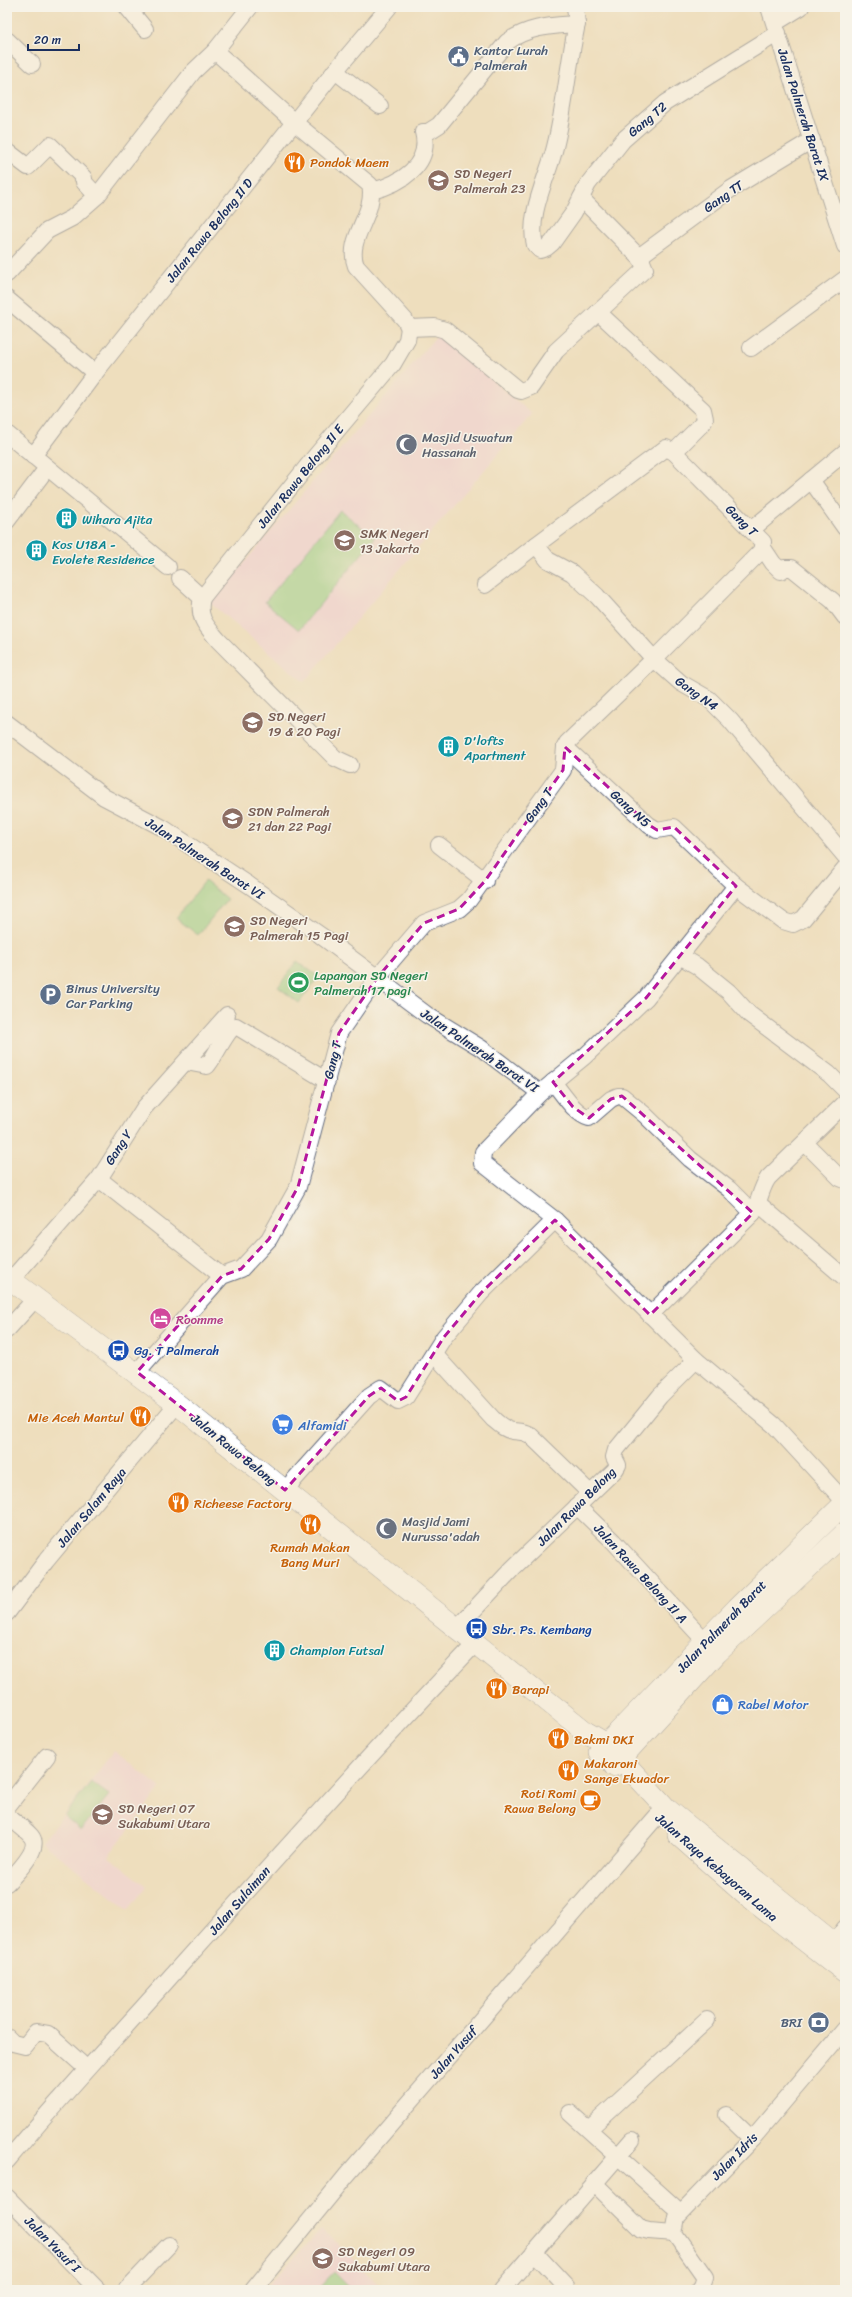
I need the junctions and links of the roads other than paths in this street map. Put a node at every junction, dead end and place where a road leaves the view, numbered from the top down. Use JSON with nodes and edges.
{"nodes":[{"id":1,"x":127,"y":7,"type":"edge"},
{"id":2,"x":250,"y":7,"type":"edge"},
{"id":3,"x":389,"y":7,"type":"edge"},
{"id":4,"x":575,"y":7,"type":"edge"},
{"id":5,"x":769,"y":7,"type":"edge"},
{"id":6,"x":801,"y":7,"type":"edge"},
{"id":7,"x":577,"y":24,"type":"junction"},
{"id":8,"x":777,"y":28,"type":"junction"},
{"id":9,"x":145,"y":29,"type":"dead end"},
{"id":10,"x":7,"y":40,"type":"edge"},
{"id":11,"x":215,"y":51,"type":"junction"},
{"id":12,"x":32,"y":64,"type":"dead end"},
{"id":13,"x":335,"y":71,"type":"junction"},
{"id":14,"x":380,"y":106,"type":"dead end"},
{"id":15,"x":295,"y":123,"type":"junction"},
{"id":16,"x":812,"y":140,"type":"junction"},
{"id":17,"x":7,"y":151,"type":"edge"},
{"id":18,"x":372,"y":191,"type":"junction"},
{"id":19,"x":97,"y":196,"type":"junction"},
{"id":20,"x":581,"y":198,"type":"junction"},
{"id":21,"x":845,"y":246,"type":"edge"},
{"id":22,"x":642,"y":259,"type":"junction"},
{"id":23,"x":7,"y":274,"type":"edge"},
{"id":24,"x":845,"y":279,"type":"edge"},
{"id":25,"x":7,"y":299,"type":"edge"},
{"id":26,"x":598,"y":312,"type":"junction"},
{"id":27,"x":409,"y":328,"type":"junction"},
{"id":28,"x":751,"y":348,"type":"dead end"},
{"id":29,"x":95,"y":372,"type":"junction"},
{"id":30,"x":7,"y":434,"type":"edge"},
{"id":31,"x":674,"y":452,"type":"junction"},
{"id":32,"x":845,"y":452,"type":"edge"},
{"id":33,"x":33,"y":456,"type":"junction"},
{"id":34,"x":47,"y":468,"type":"junction"},
{"id":35,"x":811,"y":480,"type":"junction"},
{"id":36,"x":7,"y":521,"type":"edge"},
{"id":37,"x":845,"y":528,"type":"edge"},
{"id":38,"x":751,"y":530,"type":"junction"},
{"id":39,"x":536,"y":545,"type":"junction"},
{"id":40,"x":763,"y":548,"type":"junction"},
{"id":41,"x":168,"y":567,"type":"dead end"},
{"id":42,"x":180,"y":578,"type":"dead end"},
{"id":43,"x":485,"y":585,"type":"dead end"},
{"id":44,"x":202,"y":598,"type":"junction"},
{"id":45,"x":845,"y":617,"type":"edge"},
{"id":46,"x":654,"y":659,"type":"junction"},
{"id":47,"x":7,"y":723,"type":"edge"},
{"id":48,"x":565,"y":747,"type":"junction"},
{"id":49,"x":350,"y":765,"type":"dead end"},
{"id":50,"x":439,"y":845,"type":"dead end"},
{"id":51,"x":845,"y":856,"type":"edge"},
{"id":52,"x":845,"y":868,"type":"edge"},
{"id":53,"x":485,"y":881,"type":"junction"},
{"id":54,"x":736,"y":886,"type":"junction"},
{"id":55,"x":680,"y":956,"type":"junction"},
{"id":56,"x":374,"y":975,"type":"junction"},
{"id":57,"x":227,"y":1015,"type":"dead end"},
{"id":58,"x":186,"y":1062,"type":"junction"},
{"id":59,"x":327,"y":1081,"type":"junction"},
{"id":60,"x":553,"y":1082,"type":"junction"},
{"id":61,"x":845,"y":1090,"type":"edge"},
{"id":62,"x":540,"y":1093,"type":"junction"},
{"id":63,"x":845,"y":1103,"type":"edge"},
{"id":64,"x":805,"y":1143,"type":"junction"},
{"id":65,"x":99,"y":1179,"type":"junction"},
{"id":66,"x":845,"y":1180,"type":"edge"},
{"id":67,"x":756,"y":1208,"type":"junction"},
{"id":68,"x":555,"y":1220,"type":"junction"},
{"id":69,"x":222,"y":1276,"type":"junction"},
{"id":70,"x":9,"y":1278,"type":"edge"},
{"id":71,"x":845,"y":1278,"type":"edge"},
{"id":72,"x":36,"y":1298,"type":"junction"},
{"id":73,"x":650,"y":1314,"type":"junction"},
{"id":74,"x":7,"y":1330,"type":"edge"},
{"id":75,"x":434,"y":1354,"type":"junction"},
{"id":76,"x":696,"y":1360,"type":"junction"},
{"id":77,"x":137,"y":1372,"type":"junction"},
{"id":78,"x":177,"y":1404,"type":"junction"},
{"id":79,"x":285,"y":1490,"type":"junction"},
{"id":80,"x":590,"y":1494,"type":"junction"},
{"id":81,"x":845,"y":1502,"type":"edge"},
{"id":82,"x":577,"y":1506,"type":"junction"},
{"id":83,"x":845,"y":1533,"type":"edge"},
{"id":84,"x":7,"y":1613,"type":"edge"},
{"id":85,"x":457,"y":1628,"type":"junction"},
{"id":86,"x":705,"y":1641,"type":"junction"},
{"id":87,"x":475,"y":1644,"type":"junction"},
{"id":88,"x":610,"y":1755,"type":"junction"},
{"id":89,"x":47,"y":1756,"type":"dead end"},
{"id":90,"x":7,"y":1807,"type":"edge"},
{"id":91,"x":7,"y":1816,"type":"edge"},
{"id":92,"x":657,"y":1816,"type":"junction"},
{"id":93,"x":7,"y":1883,"type":"edge"},
{"id":94,"x":841,"y":1941,"type":"edge"},
{"id":95,"x":845,"y":1972,"type":"edge"},
{"id":96,"x":707,"y":2020,"type":"dead end"},
{"id":97,"x":845,"y":2029,"type":"edge"},
{"id":98,"x":7,"y":2037,"type":"edge"},
{"id":99,"x":86,"y":2068,"type":"junction"},
{"id":100,"x":570,"y":2113,"type":"dead end"},
{"id":101,"x":727,"y":2115,"type":"dead end"},
{"id":102,"x":589,"y":2129,"type":"junction"},
{"id":103,"x":752,"y":2139,"type":"junction"},
{"id":104,"x":632,"y":2140,"type":"dead end"},
{"id":105,"x":618,"y":2154,"type":"junction"},
{"id":106,"x":7,"y":2162,"type":"edge"},
{"id":107,"x":594,"y":2183,"type":"junction"},
{"id":108,"x":7,"y":2197,"type":"edge"},
{"id":109,"x":680,"y":2212,"type":"junction"},
{"id":110,"x":674,"y":2233,"type":"junction"},
{"id":111,"x":169,"y":2245,"type":"dead end"},
{"id":112,"x":534,"y":2252,"type":"junction"},
{"id":113,"x":566,"y":2286,"type":"dead end"},
{"id":114,"x":506,"y":2288,"type":"edge"},
{"id":115,"x":98,"y":2290,"type":"edge"},
{"id":116,"x":126,"y":2290,"type":"edge"},
{"id":117,"x":254,"y":2290,"type":"edge"},
{"id":118,"x":699,"y":2290,"type":"edge"}],
"edges":[{"from":1,"to":9,"type":"street"},
{"from":2,"to":11,"type":"street"},
{"from":3,"to":13,"type":"street","name":"Jalan Rawa Belong II D"},
{"from":4,"to":7,"type":"street"},
{"from":5,"to":8,"type":"street","name":"Jalan Palmerah Barat IX"},
{"from":6,"to":8,"type":"street","name":"Gang T2"},
{"from":7,"to":18,"type":"street"},
{"from":7,"to":20,"type":"street","name":"Gang T2"},
{"from":8,"to":16,"type":"street","name":"Jalan Palmerah Barat IX"},
{"from":8,"to":20,"type":"street","name":"Gang T2"},
{"from":10,"to":12,"type":"street"},
{"from":11,"to":15,"type":"street"},
{"from":11,"to":19,"type":"street"},
{"from":13,"to":14,"type":"street"},
{"from":13,"to":15,"type":"street","name":"Jalan Rawa Belong II D"},
{"from":15,"to":18,"type":"street"},
{"from":15,"to":29,"type":"street","name":"Jalan Rawa Belong II D"},
{"from":16,"to":21,"type":"street","name":"Jalan Palmerah Barat IX"},
{"from":16,"to":22,"type":"street","name":"Gang TT"},
{"from":17,"to":19,"type":"street"},
{"from":18,"to":27,"type":"street"},
{"from":19,"to":23,"type":"street"},
{"from":20,"to":22,"type":"street"},
{"from":22,"to":26,"type":"street"},
{"from":24,"to":28,"type":"street"},
{"from":25,"to":29,"type":"street"},
{"from":26,"to":27,"type":"street"},
{"from":26,"to":31,"type":"street"},
{"from":27,"to":44,"type":"street","name":"Jalan Rawa Belong II E"},
{"from":29,"to":33,"type":"street","name":"Jalan Rawa Belong II D"},
{"from":30,"to":33,"type":"street"},
{"from":31,"to":38,"type":"street","name":"Gang T"},
{"from":31,"to":39,"type":"street"},
{"from":32,"to":35,"type":"street"},
{"from":33,"to":34,"type":"street"},
{"from":34,"to":36,"type":"street"},
{"from":34,"to":41,"type":"street"},
{"from":35,"to":37,"type":"street"},
{"from":35,"to":38,"type":"street"},
{"from":38,"to":40,"type":"street","name":"Gang T"},
{"from":39,"to":43,"type":"street"},
{"from":39,"to":46,"type":"street","name":"Gang N4"},
{"from":40,"to":45,"type":"street"},
{"from":40,"to":46,"type":"street","name":"Gang T"},
{"from":42,"to":44,"type":"street"},
{"from":44,"to":49,"type":"street"},
{"from":46,"to":48,"type":"street","name":"Gang T"},
{"from":46,"to":51,"type":"street","name":"Gang N4"},
{"from":47,"to":56,"type":"street","name":"Jalan Palmerah Barat VI"},
{"from":48,"to":53,"type":"street","name":"Gang T"},
{"from":48,"to":54,"type":"street","name":"Gang N5"},
{"from":50,"to":53,"type":"street"},
{"from":52,"to":54,"type":"street"},
{"from":53,"to":56,"type":"street","name":"Gang T"},
{"from":54,"to":55,"type":"street","name":"Jalan Palmerah Barat VI"},
{"from":55,"to":60,"type":"street","name":"Jalan Palmerah Barat VI"},
{"from":55,"to":61,"type":"street"},
{"from":56,"to":59,"type":"street","name":"Gang T"},
{"from":56,"to":62,"type":"street","name":"Jalan Palmerah Barat VI"},
{"from":57,"to":58,"type":"street","name":"Gang Y"},
{"from":58,"to":59,"type":"street"},
{"from":58,"to":65,"type":"street","name":"Gang Y"},
{"from":59,"to":69,"type":"street","name":"Gang T"},
{"from":60,"to":62,"type":"street","name":"Jalan Palmerah Barat VI"},
{"from":60,"to":67,"type":"street"},
{"from":62,"to":68,"type":"street"},
{"from":63,"to":64,"type":"street"},
{"from":64,"to":66,"type":"street"},
{"from":64,"to":67,"type":"street"},
{"from":65,"to":69,"type":"street"},
{"from":65,"to":70,"type":"street","name":"Gang Y"},
{"from":67,"to":71,"type":"street"},
{"from":67,"to":73,"type":"street"},
{"from":68,"to":73,"type":"street"},
{"from":68,"to":75,"type":"street"},
{"from":69,"to":77,"type":"street","name":"Gang T"},
{"from":70,"to":72,"type":"main road","name":"Jalan Rawa Belong"},
{"from":72,"to":74,"type":"street"},
{"from":72,"to":77,"type":"main road","name":"Jalan Rawa Belong"},
{"from":73,"to":76,"type":"street"},
{"from":75,"to":79,"type":"street"},
{"from":75,"to":80,"type":"street"},
{"from":76,"to":80,"type":"street","name":"Jalan Rawa Belong"},
{"from":76,"to":81,"type":"street"},
{"from":77,"to":78,"type":"main road","name":"Jalan Rawa Belong"},
{"from":78,"to":79,"type":"main road","name":"Jalan Rawa Belong"},
{"from":78,"to":84,"type":"street","name":"Jalan Salam Raya"},
{"from":79,"to":85,"type":"main road","name":"Jalan Rawa Belong"},
{"from":80,"to":82,"type":"street","name":"Jalan Rawa Belong"},
{"from":81,"to":86,"type":"main road","name":"Jalan Palmerah Barat"},
{"from":82,"to":85,"type":"street","name":"Jalan Rawa Belong"},
{"from":82,"to":86,"type":"street","name":"Jalan Rawa Belong II A"},
{"from":83,"to":88,"type":"main road","name":"Jalan Palmerah Barat"},
{"from":85,"to":87,"type":"main road","name":"Jalan Rawa Belong"},
{"from":86,"to":88,"type":"main road","name":"Jalan Palmerah Barat"},
{"from":87,"to":88,"type":"main road","name":"Jalan Rawa Belong"},
{"from":87,"to":99,"type":"street","name":"Jalan Sulaiman"},
{"from":88,"to":92,"type":"main road","name":"Jalan Raya Kebayoran Lama"},
{"from":88,"to":94,"type":"main road","name":"Jalan Raya Kebayoran Lama"},
{"from":89,"to":90,"type":"street"},
{"from":91,"to":93,"type":"street"},
{"from":92,"to":95,"type":"main road","name":"Jalan Raya Kebayoran Lama"},
{"from":92,"to":117,"type":"street","name":"Jalan Yusuf"},
{"from":96,"to":102,"type":"street"},
{"from":97,"to":103,"type":"street","name":"Jalan Idris"},
{"from":98,"to":99,"type":"street"},
{"from":99,"to":106,"type":"street","name":"Jalan Sulaiman"},
{"from":100,"to":102,"type":"street"},
{"from":101,"to":103,"type":"street"},
{"from":102,"to":105,"type":"street"},
{"from":103,"to":109,"type":"street","name":"Jalan Idris"},
{"from":104,"to":105,"type":"street"},
{"from":105,"to":107,"type":"street"},
{"from":105,"to":109,"type":"street"},
{"from":107,"to":110,"type":"street"},
{"from":107,"to":112,"type":"street"},
{"from":108,"to":115,"type":"street","name":"Jalan Yusuf I"},
{"from":109,"to":110,"type":"street","name":"Jalan Idris"},
{"from":110,"to":118,"type":"street"},
{"from":111,"to":116,"type":"street"},
{"from":112,"to":113,"type":"street"},
{"from":112,"to":114,"type":"street"}]}
